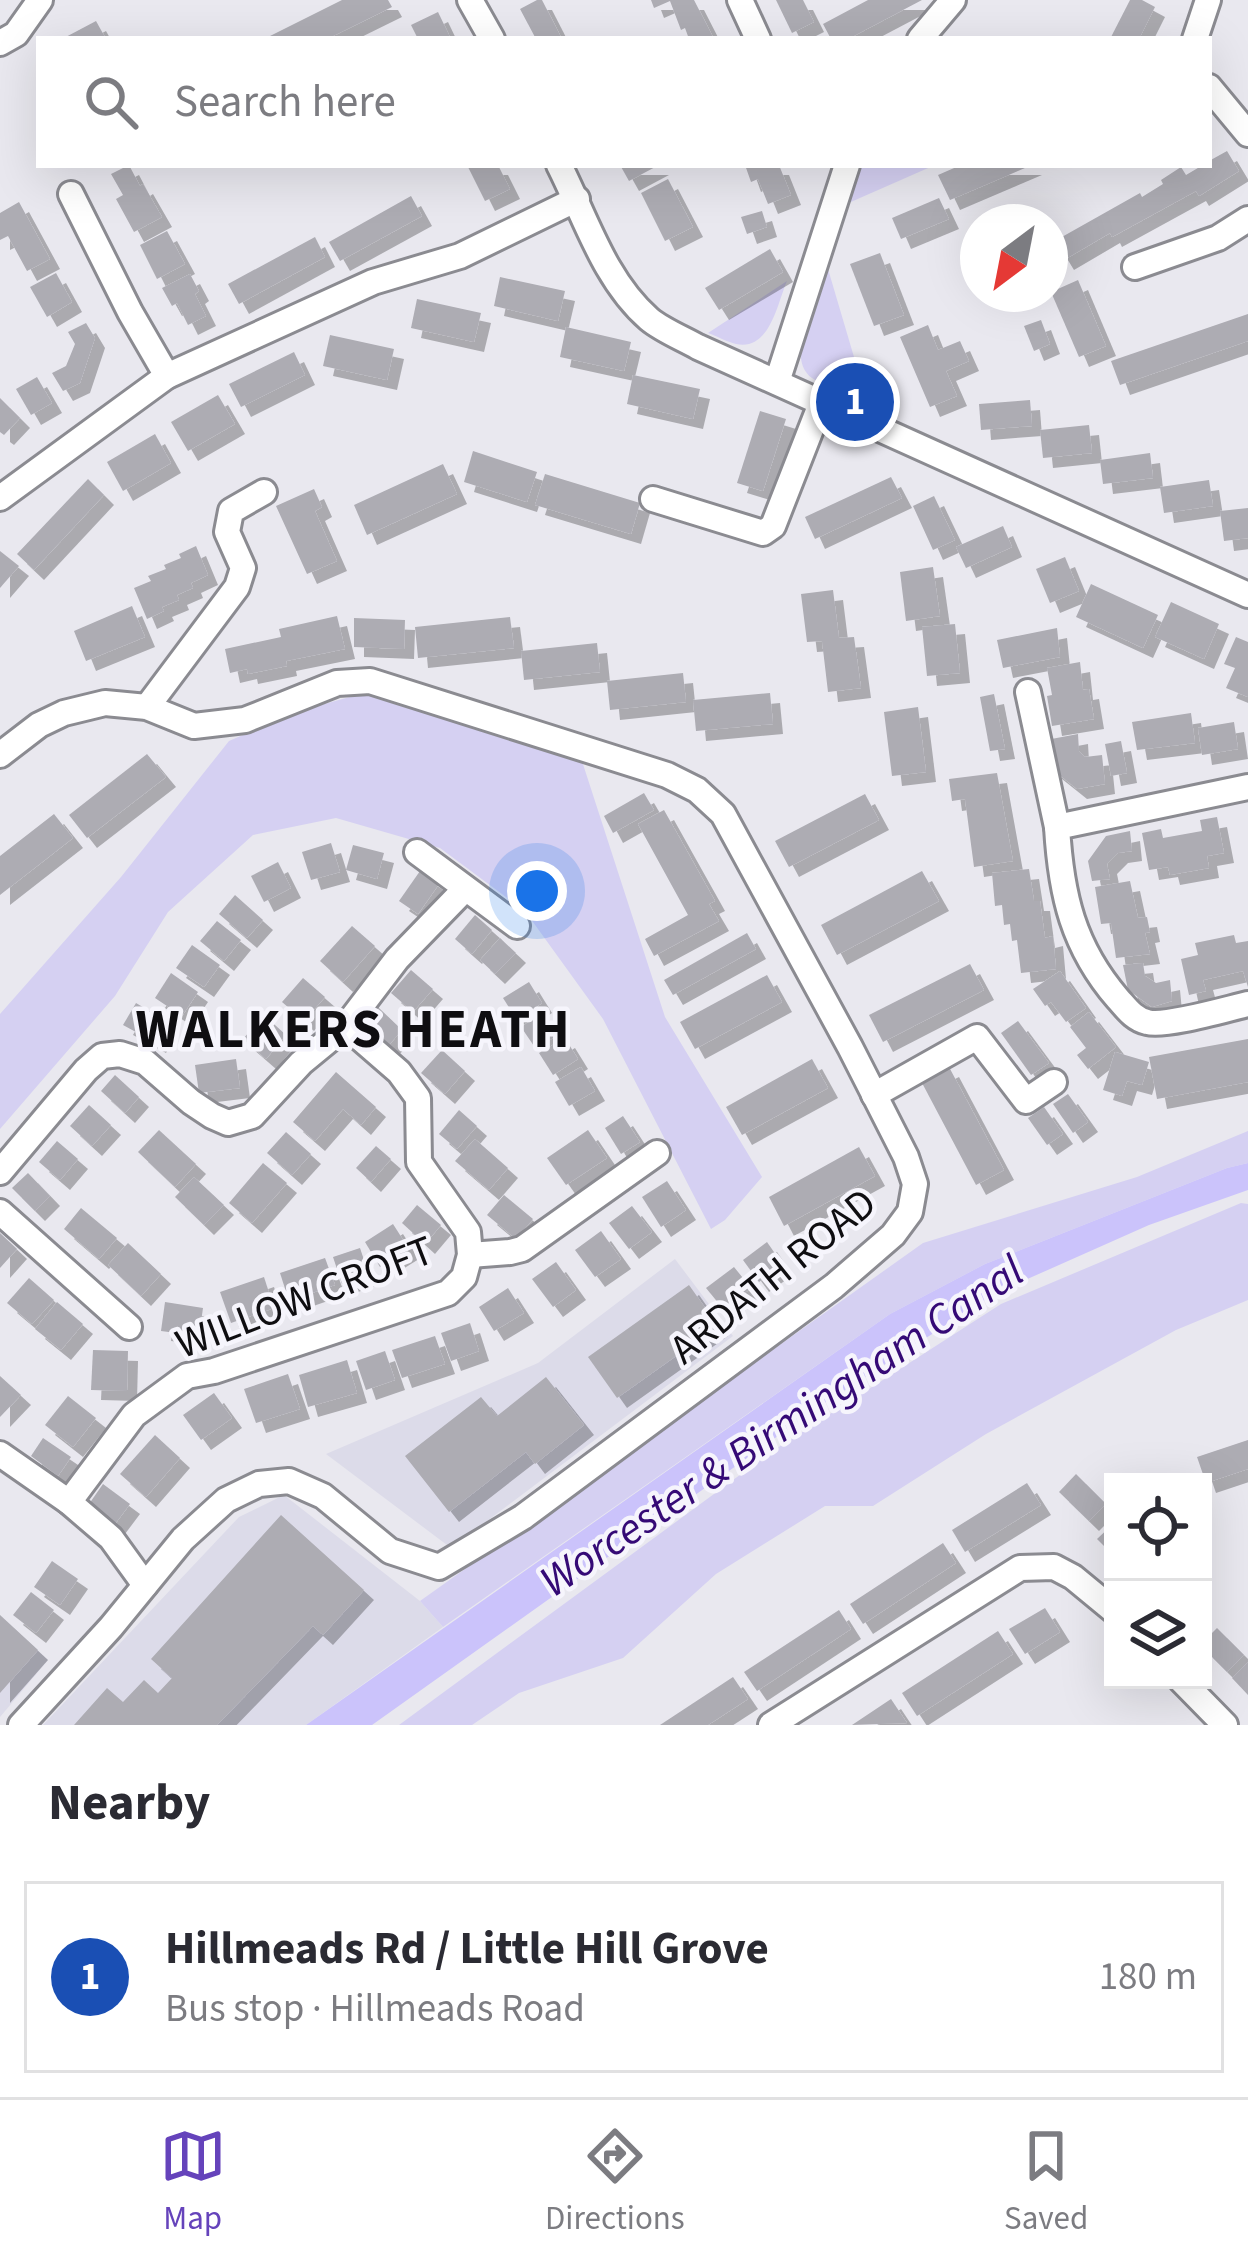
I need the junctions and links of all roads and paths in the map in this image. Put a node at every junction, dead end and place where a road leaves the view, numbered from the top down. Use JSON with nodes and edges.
{"nodes":[{"id":1,"x":40,"y":0,"type":"edge"},
{"id":2,"x":470,"y":0,"type":"edge"},
{"id":3,"x":740,"y":0,"type":"edge"},
{"id":4,"x":953,"y":0,"type":"edge"},
{"id":5,"x":1208,"y":0,"type":"edge"},
{"id":6,"x":490,"y":36,"type":"edge"},
{"id":7,"x":757,"y":36,"type":"edge"},
{"id":8,"x":923,"y":36,"type":"edge"},
{"id":9,"x":1196,"y":36,"type":"edge"},
{"id":10,"x":0,"y":43,"type":"edge"},
{"id":11,"x":1212,"y":91,"type":"edge"},
{"id":12,"x":1248,"y":134,"type":"edge"},
{"id":13,"x":561,"y":168,"type":"edge"},
{"id":14,"x":846,"y":168,"type":"edge"},
{"id":15,"x":70,"y":194,"type":"dead end"},
{"id":16,"x":577,"y":200,"type":"junction"},
{"id":17,"x":1248,"y":219,"type":"edge"},
{"id":18,"x":1135,"y":267,"type":"dead end"},
{"id":19,"x":167,"y":376,"type":"junction"},
{"id":20,"x":777,"y":382,"type":"junction"},
{"id":21,"x":822,"y":401,"type":"junction"},
{"id":22,"x":264,"y":492,"type":"dead end"},
{"id":23,"x":0,"y":498,"type":"edge"},
{"id":24,"x":653,"y":500,"type":"dead end"},
{"id":25,"x":1248,"y":595,"type":"edge"},
{"id":26,"x":1028,"y":692,"type":"dead end"},
{"id":27,"x":148,"y":706,"type":"junction"},
{"id":28,"x":0,"y":755,"type":"edge"},
{"id":29,"x":1248,"y":787,"type":"edge"},
{"id":30,"x":1057,"y":826,"type":"junction"},
{"id":31,"x":417,"y":852,"type":"dead end"},
{"id":32,"x":465,"y":890,"type":"junction"},
{"id":33,"x":517,"y":926,"type":"dead end"},
{"id":34,"x":1248,"y":1004,"type":"edge"},
{"id":35,"x":346,"y":1026,"type":"junction"},
{"id":36,"x":1054,"y":1082,"type":"dead end"},
{"id":37,"x":874,"y":1095,"type":"junction"},
{"id":38,"x":657,"y":1153,"type":"dead end"},
{"id":39,"x":0,"y":1172,"type":"edge"},
{"id":40,"x":0,"y":1212,"type":"edge"},
{"id":41,"x":470,"y":1255,"type":"junction"},
{"id":42,"x":129,"y":1327,"type":"dead end"},
{"id":43,"x":0,"y":1454,"type":"edge"},
{"id":44,"x":69,"y":1502,"type":"junction"},
{"id":45,"x":145,"y":1585,"type":"junction"},
{"id":46,"x":1104,"y":1603,"type":"edge"},
{"id":47,"x":1190,"y":1689,"type":"edge"},
{"id":48,"x":20,"y":1725,"type":"edge"},
{"id":49,"x":771,"y":1725,"type":"edge"},
{"id":50,"x":1225,"y":1725,"type":"edge"}],
"edges":[{"from":1,"to":10,"type":"street"},
{"from":2,"to":6,"type":"street"},
{"from":3,"to":7,"type":"street"},
{"from":4,"to":8,"type":"street"},
{"from":5,"to":9,"type":"street"},
{"from":11,"to":12,"type":"street"},
{"from":13,"to":16,"type":"street"},
{"from":14,"to":20,"type":"street"},
{"from":15,"to":19,"type":"street"},
{"from":16,"to":19,"type":"street"},
{"from":16,"to":20,"type":"street"},
{"from":17,"to":18,"type":"street"},
{"from":19,"to":23,"type":"street"},
{"from":20,"to":21,"type":"street"},
{"from":21,"to":24,"type":"street"},
{"from":21,"to":25,"type":"street"},
{"from":22,"to":27,"type":"street"},
{"from":26,"to":30,"type":"street"},
{"from":27,"to":28,"type":"street","name":"ARDATH ROAD"},
{"from":27,"to":37,"type":"street","name":"ARDATH ROAD"},
{"from":29,"to":30,"type":"street"},
{"from":30,"to":34,"type":"street"},
{"from":31,"to":32,"type":"street"},
{"from":32,"to":33,"type":"street"},
{"from":32,"to":35,"type":"street"},
{"from":35,"to":39,"type":"street"},
{"from":35,"to":41,"type":"street","name":"WILLOW CROFT"},
{"from":36,"to":37,"type":"street"},
{"from":37,"to":45,"type":"street","name":"ARDATH ROAD"},
{"from":38,"to":41,"type":"street"},
{"from":40,"to":42,"type":"street"},
{"from":41,"to":44,"type":"street","name":"WILLOW CROFT"},
{"from":43,"to":44,"type":"street"},
{"from":44,"to":45,"type":"street"},
{"from":45,"to":48,"type":"street","name":"ARDATH ROAD"},
{"from":46,"to":49,"type":"street"},
{"from":47,"to":50,"type":"street"}]}
